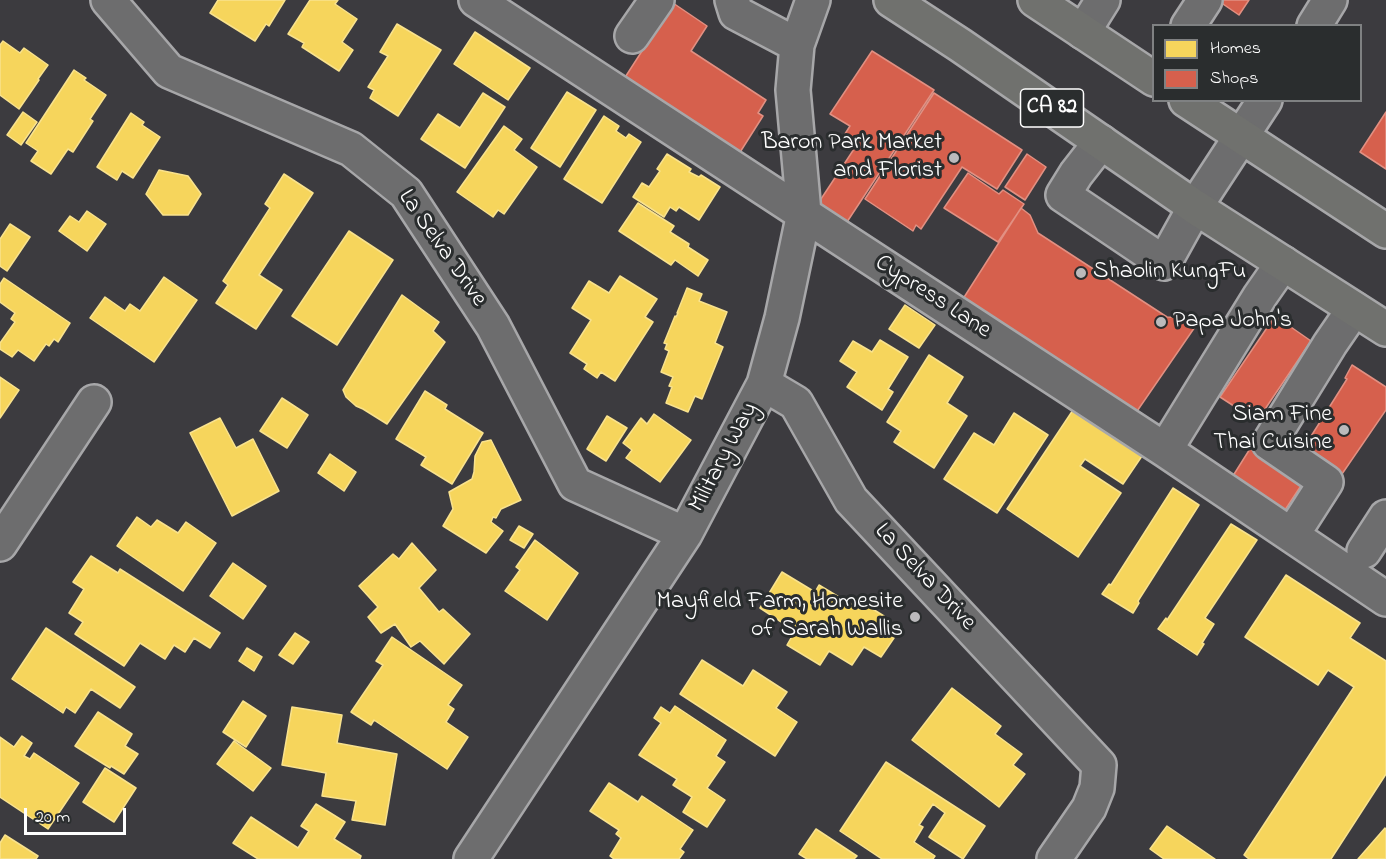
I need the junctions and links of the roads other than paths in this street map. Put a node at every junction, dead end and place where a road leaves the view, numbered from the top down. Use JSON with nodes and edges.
{"nodes":[{"id":1,"x":108,"y":0,"type":"edge"},
{"id":2,"x":476,"y":0,"type":"edge"},
{"id":3,"x":657,"y":0,"type":"edge"},
{"id":4,"x":732,"y":0,"type":"edge"},
{"id":5,"x":813,"y":0,"type":"edge"},
{"id":6,"x":891,"y":0,"type":"edge"},
{"id":7,"x":1035,"y":0,"type":"edge"},
{"id":8,"x":1103,"y":0,"type":"edge"},
{"id":9,"x":1205,"y":0,"type":"edge"},
{"id":10,"x":1330,"y":0,"type":"edge"},
{"id":11,"x":1189,"y":24,"type":"edge"},
{"id":12,"x":1315,"y":24,"type":"edge"},
{"id":13,"x":1083,"y":32,"type":"junction"},
{"id":14,"x":632,"y":36,"type":"dead end"},
{"id":15,"x":797,"y":45,"type":"junction"},
{"id":16,"x":1152,"y":78,"type":"edge"},
{"id":17,"x":1189,"y":102,"type":"edge"},
{"id":18,"x":1264,"y":102,"type":"edge"},
{"id":19,"x":1241,"y":137,"type":"junction"},
{"id":20,"x":1101,"y":142,"type":"junction"},
{"id":21,"x":1195,"y":207,"type":"junction"},
{"id":22,"x":804,"y":213,"type":"junction"},
{"id":23,"x":1386,"y":231,"type":"edge"},
{"id":24,"x":1283,"y":263,"type":"junction"},
{"id":25,"x":1354,"y":309,"type":"junction"},
{"id":26,"x":1386,"y":329,"type":"edge"},
{"id":27,"x":764,"y":384,"type":"junction"},
{"id":28,"x":94,"y":402,"type":"dead end"},
{"id":29,"x":1165,"y":450,"type":"junction"},
{"id":30,"x":1386,"y":517,"type":"edge"},
{"id":31,"x":685,"y":534,"type":"junction"},
{"id":32,"x":1292,"y":535,"type":"junction"},
{"id":33,"x":0,"y":544,"type":"edge"},
{"id":34,"x":1364,"y":551,"type":"dead end"},
{"id":35,"x":1386,"y":599,"type":"edge"},
{"id":36,"x":471,"y":859,"type":"edge"},
{"id":37,"x":1054,"y":859,"type":"edge"}],
"edges":[{"from":1,"to":31,"type":"street","name":"La Selva Drive"},
{"from":2,"to":22,"type":"street","name":"Cypress Lane"},
{"from":3,"to":14,"type":"street"},
{"from":4,"to":15,"type":"street"},
{"from":5,"to":15,"type":"street","name":"Military Way"},
{"from":6,"to":20,"type":"main road","number":"CA 82"},
{"from":7,"to":13,"type":"main road"},
{"from":8,"to":13,"type":"street"},
{"from":9,"to":11,"type":"street"},
{"from":10,"to":12,"type":"street"},
{"from":13,"to":16,"type":"main road"},
{"from":15,"to":22,"type":"street","name":"Military Way"},
{"from":17,"to":19,"type":"main road"},
{"from":18,"to":19,"type":"street"},
{"from":19,"to":21,"type":"street"},
{"from":19,"to":23,"type":"main road"},
{"from":20,"to":21,"type":"main road","number":"CA 82"},
{"from":20,"to":21,"type":"street"},
{"from":21,"to":24,"type":"main road","number":"CA 82"},
{"from":22,"to":27,"type":"street","name":"Military Way"},
{"from":22,"to":29,"type":"street","name":"Cypress Lane"},
{"from":24,"to":25,"type":"main road","number":"CA 82"},
{"from":24,"to":29,"type":"street"},
{"from":25,"to":26,"type":"main road","number":"CA 82"},
{"from":25,"to":32,"type":"street"},
{"from":27,"to":31,"type":"street","name":"Military Way"},
{"from":27,"to":37,"type":"street","name":"La Selva Drive"},
{"from":28,"to":33,"type":"street"},
{"from":29,"to":32,"type":"street","name":"Cypress Lane"},
{"from":30,"to":34,"type":"street"},
{"from":31,"to":36,"type":"street","name":"Military Way"},
{"from":32,"to":35,"type":"street","name":"Cypress Lane"}]}
